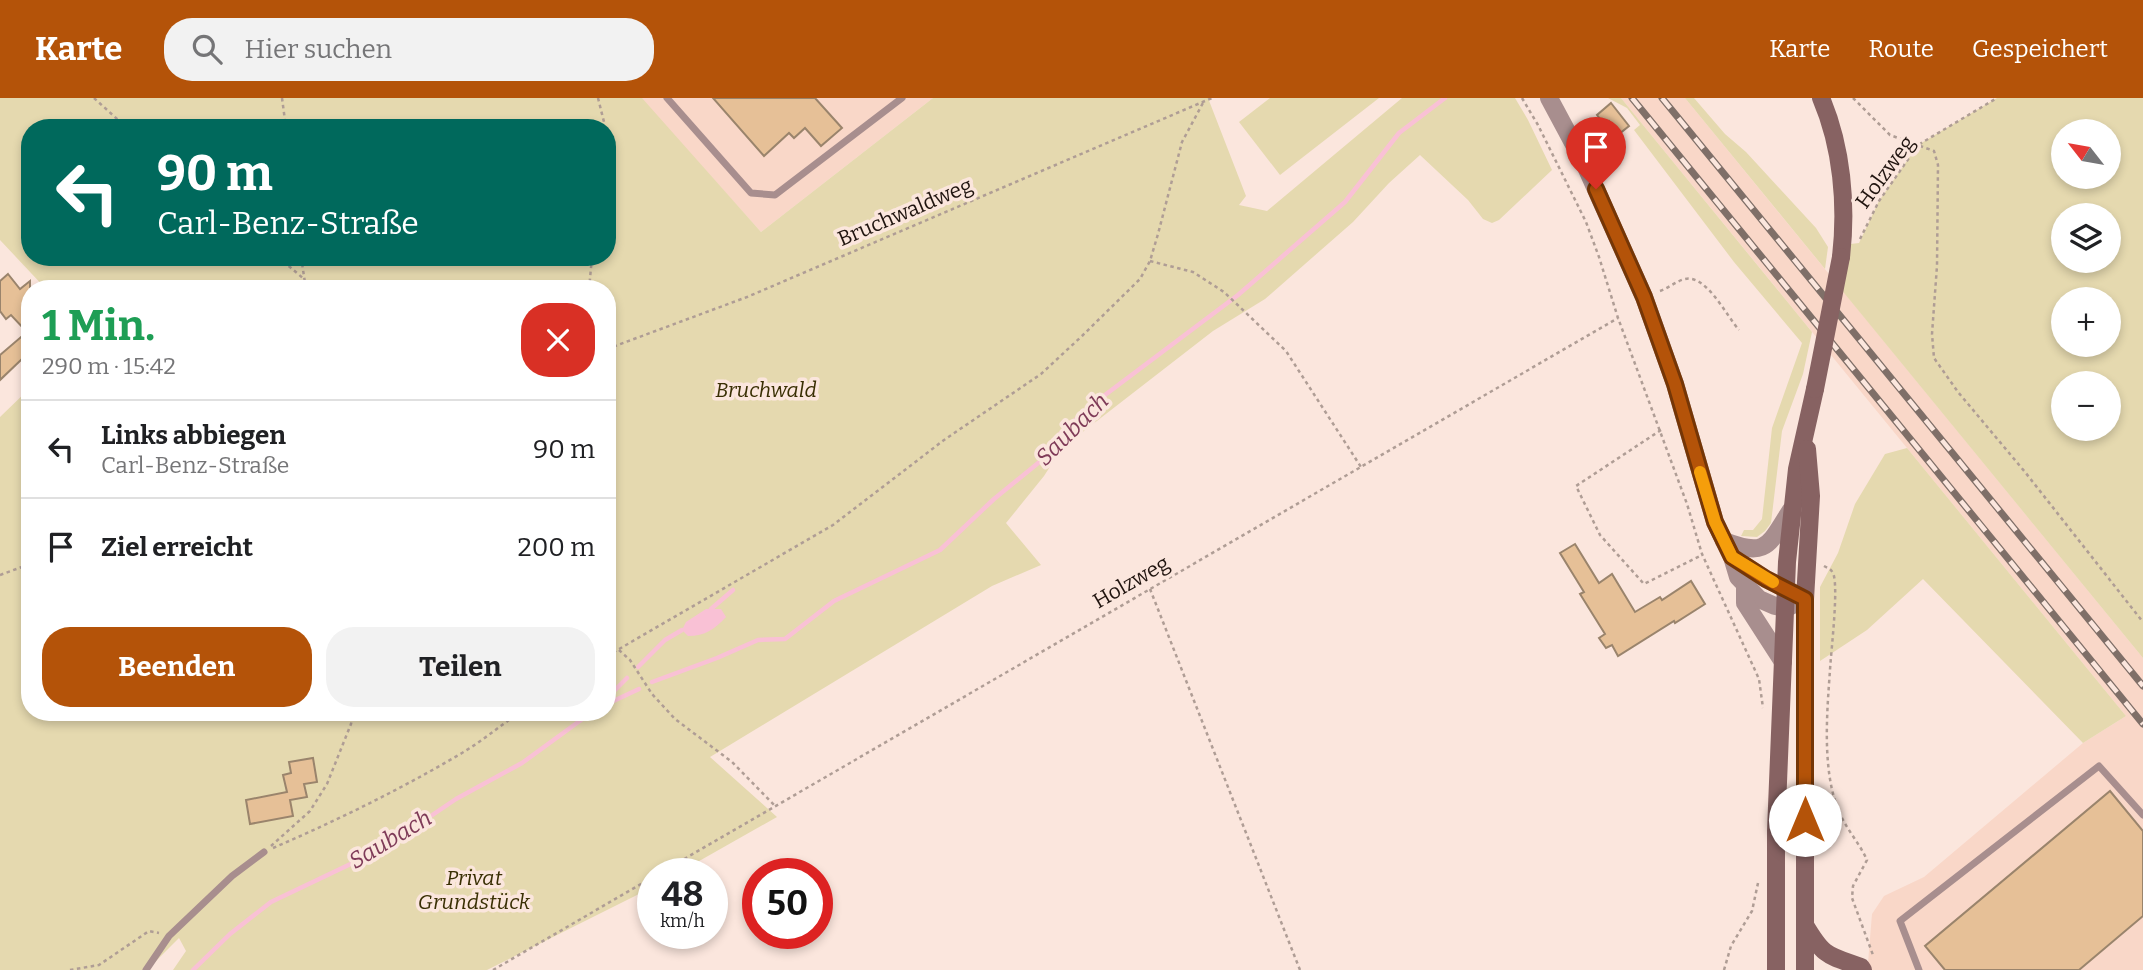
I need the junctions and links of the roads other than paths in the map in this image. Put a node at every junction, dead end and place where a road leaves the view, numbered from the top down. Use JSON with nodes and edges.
{"nodes":[{"id":1,"x":667,"y":98,"type":"edge"},
{"id":2,"x":902,"y":98,"type":"edge"},
{"id":3,"x":1549,"y":98,"type":"edge"},
{"id":4,"x":1821,"y":98,"type":"edge"},
{"id":5,"x":1805,"y":434,"type":"junction"},
{"id":6,"x":1791,"y":510,"type":"junction"},
{"id":7,"x":1728,"y":549,"type":"junction"},
{"id":8,"x":1745,"y":587,"type":"junction"},
{"id":9,"x":1787,"y":589,"type":"junction"},
{"id":10,"x":1805,"y":599,"type":"junction"},
{"id":11,"x":1786,"y":608,"type":"junction"},
{"id":12,"x":1783,"y":662,"type":"junction"},
{"id":13,"x":2143,"y":815,"type":"edge"},
{"id":14,"x":264,"y":852,"type":"road end"},
{"id":15,"x":1805,"y":925,"type":"junction"},
{"id":16,"x":1869,"y":965,"type":"edge"},
{"id":17,"x":146,"y":970,"type":"edge"},
{"id":18,"x":1776,"y":970,"type":"edge"},
{"id":19,"x":1805,"y":970,"type":"edge"},
{"id":20,"x":1919,"y":970,"type":"edge"}],
"edges":[{"from":1,"to":2,"type":"lane"},
{"from":3,"to":7,"type":"street"},
{"from":4,"to":5,"type":"main road","bridge":true},
{"from":5,"to":6,"type":"main road"},
{"from":5,"to":10,"type":"main road"},
{"from":6,"to":7,"type":"street"},
{"from":6,"to":9,"type":"main road"},
{"from":7,"to":8,"type":"street"},
{"from":7,"to":9,"type":"street"},
{"from":8,"to":11,"type":"street"},
{"from":8,"to":12,"type":"street"},
{"from":9,"to":10,"type":"street"},
{"from":9,"to":11,"type":"main road"},
{"from":10,"to":11,"type":"street"},
{"from":10,"to":15,"type":"main road"},
{"from":11,"to":12,"type":"main road"},
{"from":12,"to":18,"type":"main road"},
{"from":13,"to":20,"type":"lane"},
{"from":14,"to":17,"type":"lane"},
{"from":15,"to":16,"type":"main road"},
{"from":15,"to":19,"type":"main road"}]}
